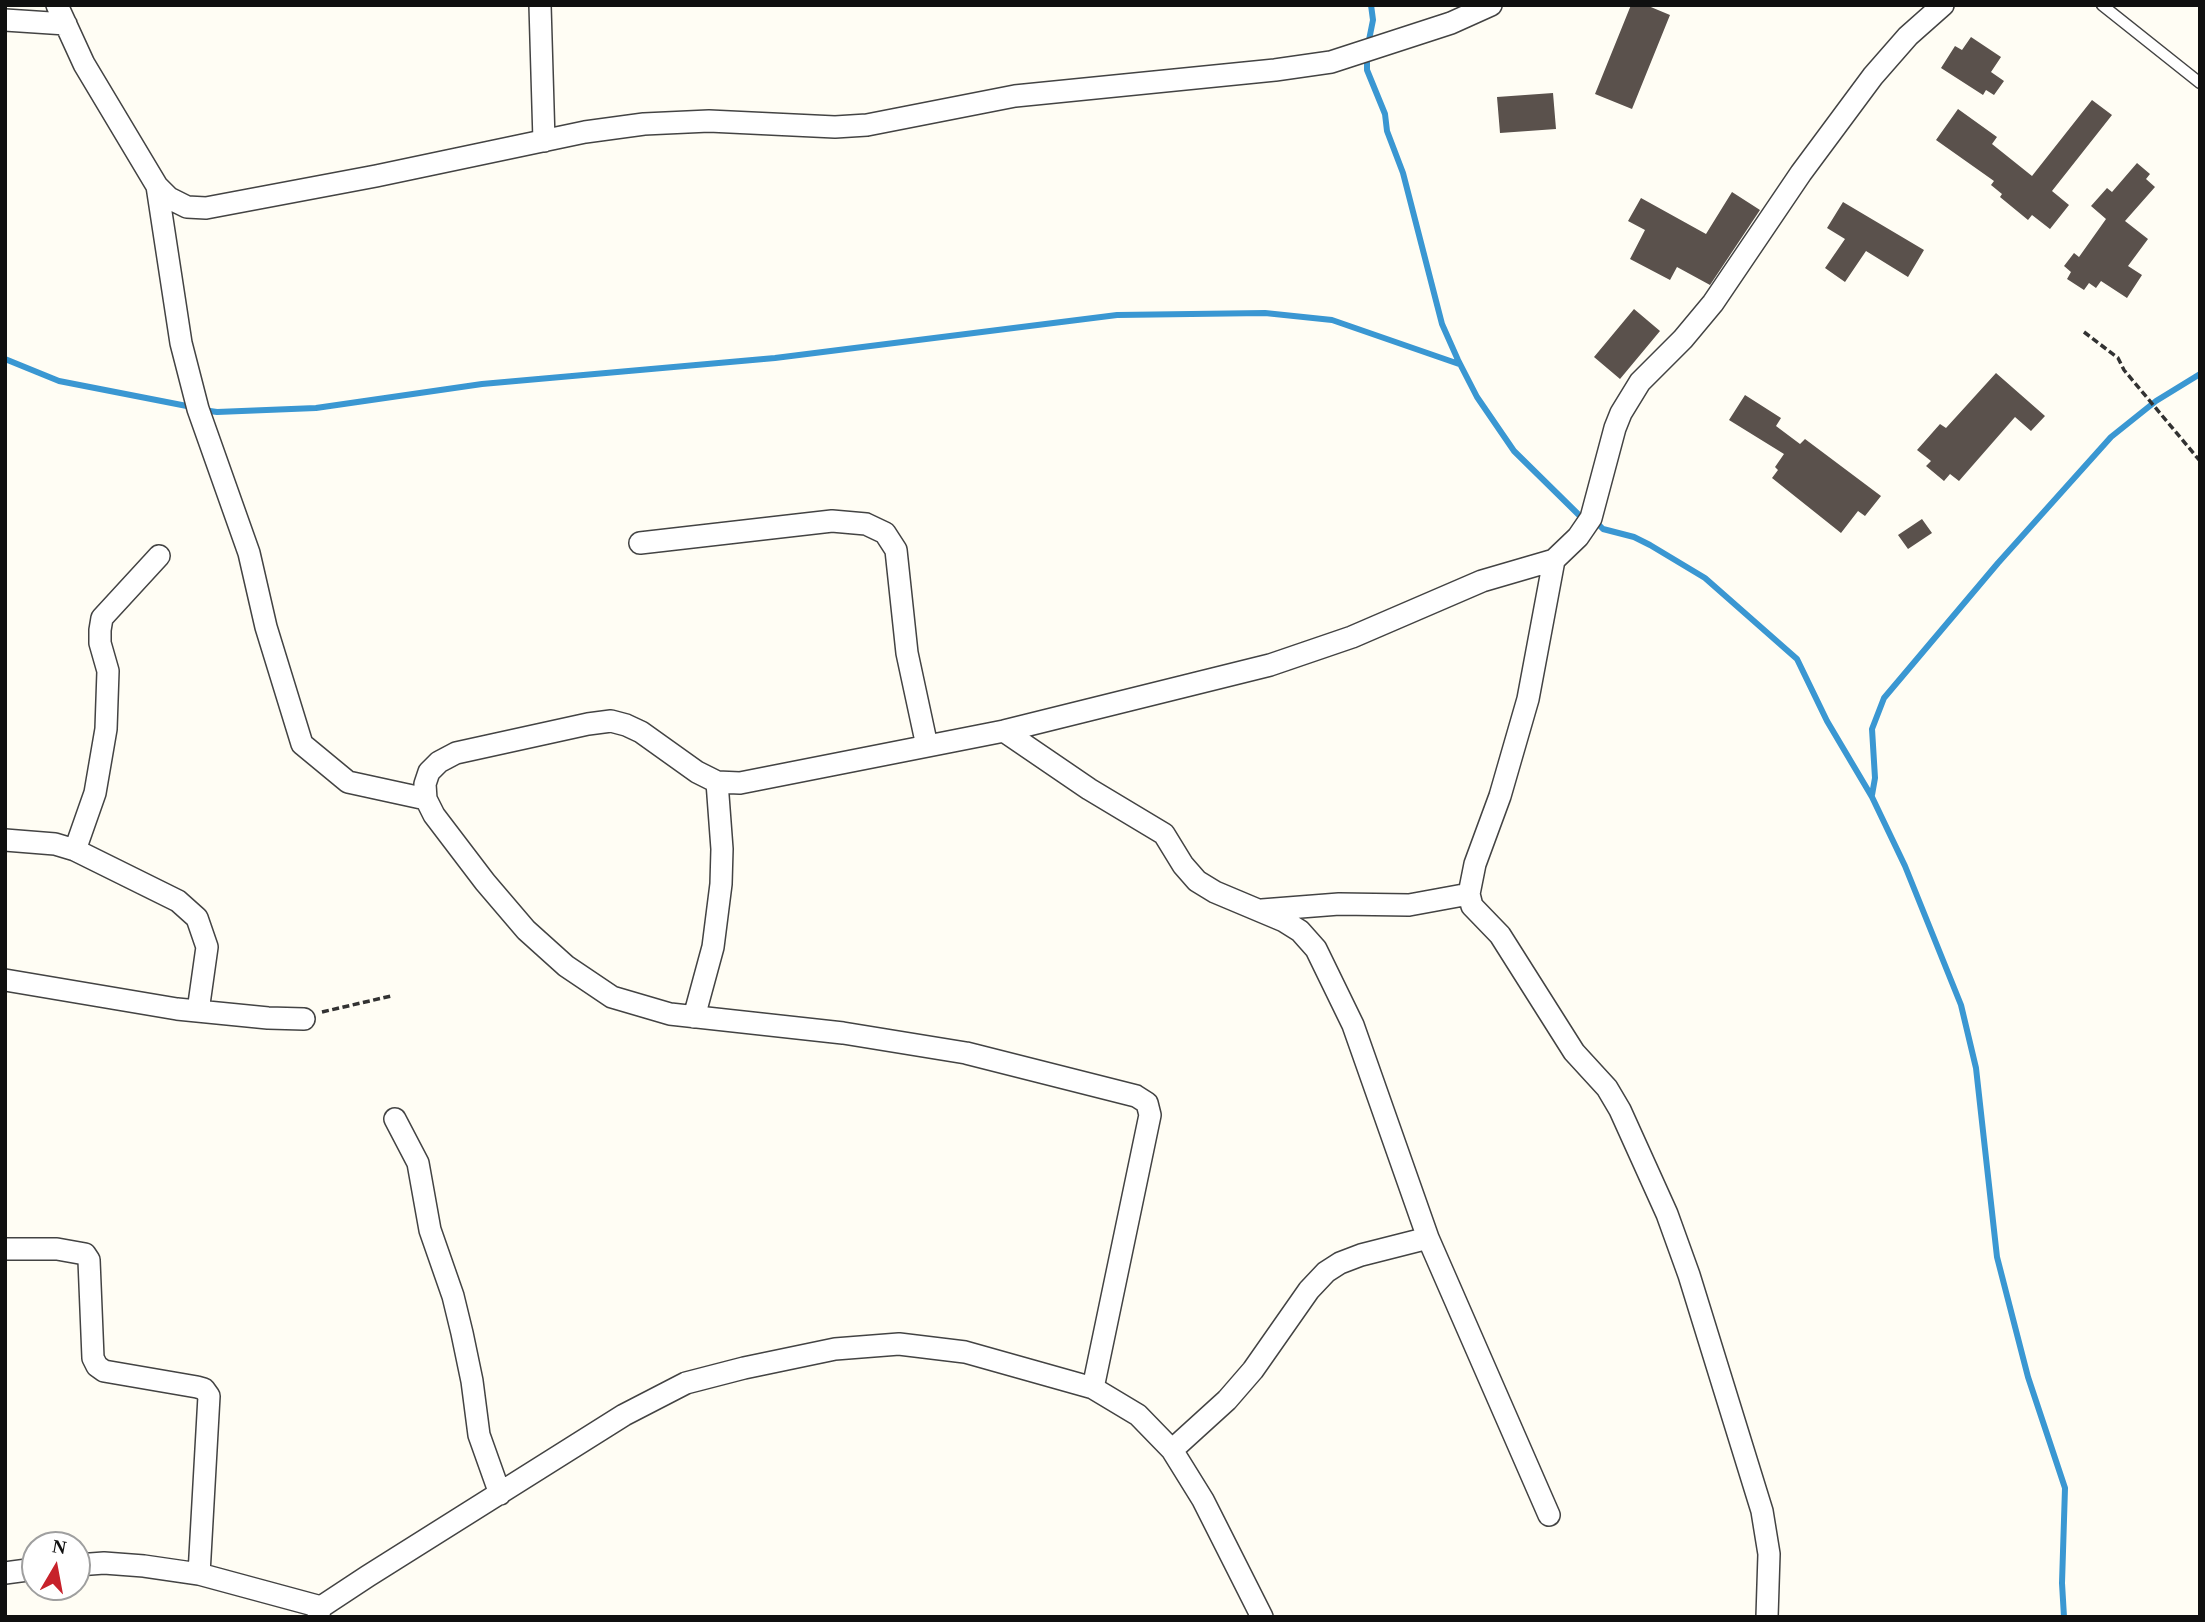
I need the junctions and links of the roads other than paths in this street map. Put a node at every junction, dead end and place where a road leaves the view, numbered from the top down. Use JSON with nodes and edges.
{"nodes":[{"id":1,"x":540,"y":5,"type":"edge"},
{"id":2,"x":1491,"y":5,"type":"edge"},
{"id":3,"x":1943,"y":5,"type":"edge"},
{"id":4,"x":2102,"y":5,"type":"edge"},
{"id":5,"x":62,"y":15,"type":"edge"},
{"id":6,"x":5,"y":20,"type":"edge"},
{"id":7,"x":2200,"y":83,"type":"edge"},
{"id":8,"x":544,"y":141,"type":"junction"},
{"id":9,"x":157,"y":186,"type":"junction"},
{"id":10,"x":640,"y":543,"type":"dead end"},
{"id":11,"x":159,"y":556,"type":"dead end"},
{"id":12,"x":1554,"y":560,"type":"junction"},
{"id":13,"x":1004,"y":731,"type":"junction"},
{"id":14,"x":928,"y":746,"type":"junction"},
{"id":15,"x":717,"y":782,"type":"junction"},
{"id":16,"x":426,"y":799,"type":"junction"},
{"id":17,"x":5,"y":840,"type":"edge"},
{"id":18,"x":75,"y":850,"type":"junction"},
{"id":19,"x":1469,"y":894,"type":"junction"},
{"id":20,"x":1260,"y":910,"type":"junction"},
{"id":21,"x":5,"y":980,"type":"edge"},
{"id":22,"x":198,"y":1011,"type":"junction"},
{"id":23,"x":694,"y":1017,"type":"junction"},
{"id":24,"x":304,"y":1019,"type":"road end"},
{"id":25,"x":395,"y":1119,"type":"dead end"},
{"id":26,"x":1428,"y":1238,"type":"junction"},
{"id":27,"x":5,"y":1249,"type":"edge"},
{"id":28,"x":1094,"y":1388,"type":"junction"},
{"id":29,"x":1172,"y":1450,"type":"junction"},
{"id":30,"x":500,"y":1494,"type":"junction"},
{"id":31,"x":1549,"y":1516,"type":"dead end"},
{"id":32,"x":91,"y":1564,"type":"edge"},
{"id":33,"x":199,"y":1574,"type":"junction"},
{"id":34,"x":320,"y":1612,"type":"edge"},
{"id":35,"x":1262,"y":1617,"type":"edge"},
{"id":36,"x":1768,"y":1617,"type":"edge"}],
"edges":[{"from":1,"to":8,"type":"street"},
{"from":2,"to":8,"type":"street"},
{"from":3,"to":12,"type":"street"},
{"from":4,"to":7,"type":"lane"},
{"from":5,"to":6,"type":"street"},
{"from":5,"to":9,"type":"street"},
{"from":8,"to":9,"type":"street"},
{"from":9,"to":16,"type":"street"},
{"from":10,"to":14,"type":"street"},
{"from":11,"to":18,"type":"street"},
{"from":12,"to":13,"type":"street"},
{"from":12,"to":19,"type":"street"},
{"from":13,"to":14,"type":"street"},
{"from":13,"to":20,"type":"street"},
{"from":14,"to":15,"type":"street"},
{"from":15,"to":16,"type":"street"},
{"from":15,"to":23,"type":"street"},
{"from":16,"to":23,"type":"street"},
{"from":17,"to":18,"type":"street"},
{"from":18,"to":22,"type":"street"},
{"from":19,"to":20,"type":"street"},
{"from":19,"to":36,"type":"street"},
{"from":20,"to":26,"type":"street"},
{"from":21,"to":22,"type":"street"},
{"from":22,"to":24,"type":"street"},
{"from":23,"to":28,"type":"street"},
{"from":25,"to":30,"type":"street"},
{"from":26,"to":29,"type":"street"},
{"from":26,"to":31,"type":"street"},
{"from":27,"to":33,"type":"street"},
{"from":28,"to":29,"type":"street"},
{"from":28,"to":30,"type":"street"},
{"from":29,"to":35,"type":"street"},
{"from":30,"to":34,"type":"street"},
{"from":32,"to":33,"type":"street"},
{"from":33,"to":34,"type":"street"}]}
